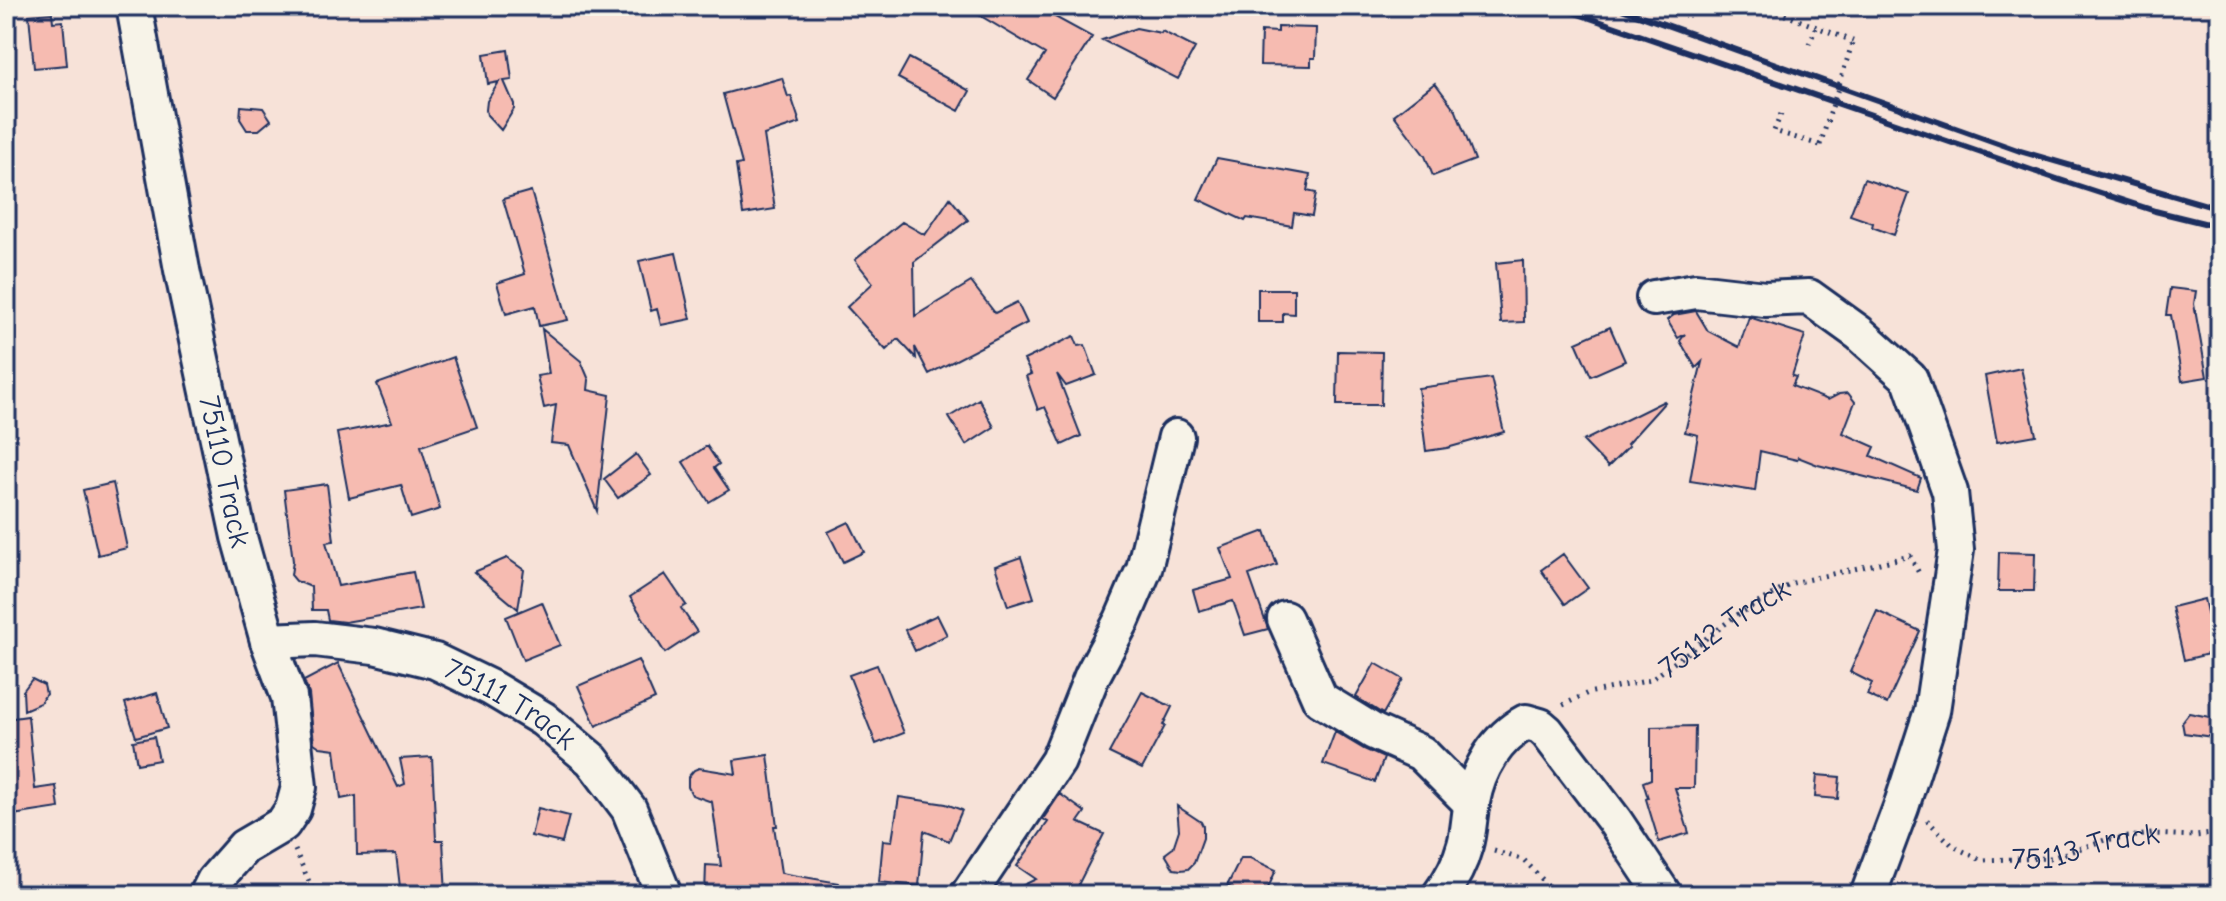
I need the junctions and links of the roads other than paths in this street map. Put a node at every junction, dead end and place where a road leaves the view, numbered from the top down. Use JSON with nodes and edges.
{"nodes":[{"id":1,"x":134,"y":6,"type":"edge"},
{"id":2,"x":1654,"y":298,"type":"dead end"},
{"id":3,"x":1176,"y":437,"type":"dead end"},
{"id":4,"x":1285,"y":619,"type":"dead end"},
{"id":5,"x":268,"y":641,"type":"junction"},
{"id":6,"x":1472,"y":804,"type":"junction"},
{"id":7,"x":207,"y":895,"type":"edge"},
{"id":8,"x":664,"y":895,"type":"edge"},
{"id":9,"x":968,"y":895,"type":"edge"},
{"id":10,"x":1440,"y":895,"type":"edge"},
{"id":11,"x":1664,"y":895,"type":"edge"},
{"id":12,"x":1868,"y":895,"type":"edge"}],
"edges":[{"from":1,"to":5,"type":"street","name":"75110 Track"},
{"from":2,"to":12,"type":"street"},
{"from":3,"to":9,"type":"street"},
{"from":4,"to":6,"type":"street"},
{"from":5,"to":7,"type":"street","name":"75110 Track"},
{"from":5,"to":8,"type":"street","name":"75111 Track"},
{"from":6,"to":10,"type":"street"},
{"from":6,"to":11,"type":"street"}]}
